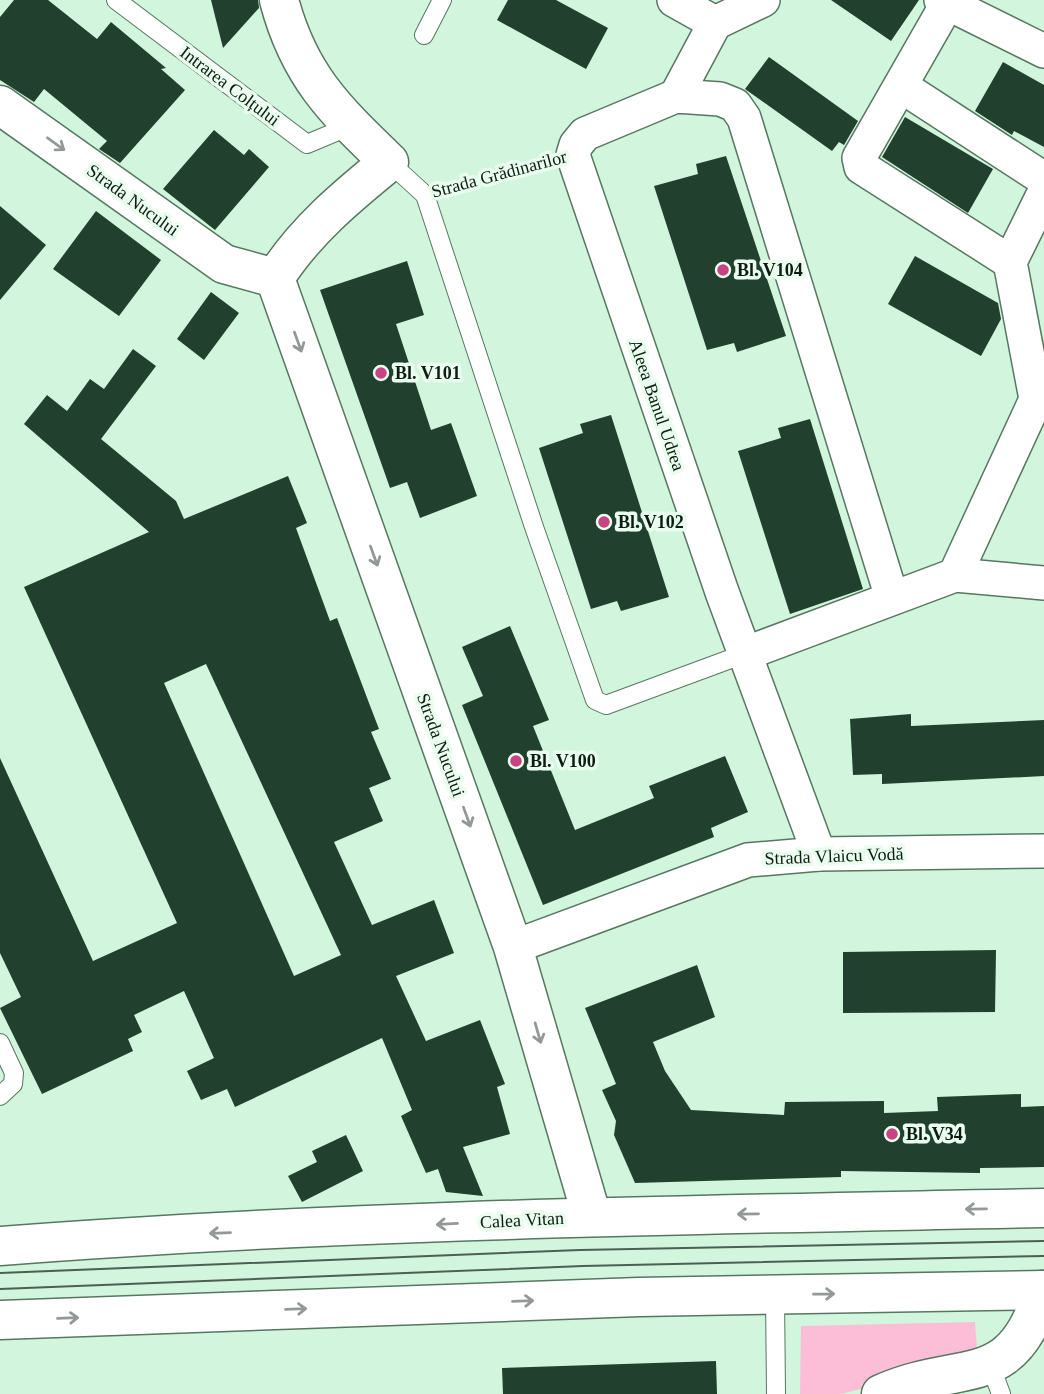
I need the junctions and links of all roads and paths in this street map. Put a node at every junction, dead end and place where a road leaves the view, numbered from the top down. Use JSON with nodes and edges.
{"nodes":[{"id":1,"x":116,"y":0,"type":"edge"},
{"id":2,"x":279,"y":0,"type":"edge"},
{"id":3,"x":442,"y":0,"type":"edge"},
{"id":4,"x":674,"y":0,"type":"edge"},
{"id":5,"x":764,"y":0,"type":"edge"},
{"id":6,"x":944,"y":2,"type":"edge"},
{"id":7,"x":715,"y":23,"type":"junction"},
{"id":8,"x":424,"y":35,"type":"dead end"},
{"id":9,"x":1044,"y":51,"type":"edge"},
{"id":10,"x":901,"y":86,"type":"junction"},
{"id":11,"x":676,"y":96,"type":"junction"},
{"id":12,"x":0,"y":105,"type":"edge"},
{"id":13,"x":350,"y":126,"type":"junction"},
{"id":14,"x":573,"y":155,"type":"junction"},
{"id":15,"x":389,"y":162,"type":"junction"},
{"id":16,"x":1044,"y":179,"type":"edge"},
{"id":17,"x":1044,"y":194,"type":"edge"},
{"id":18,"x":425,"y":195,"type":"junction"},
{"id":19,"x":1010,"y":262,"type":"junction"},
{"id":20,"x":275,"y":278,"type":"junction"},
{"id":21,"x":1040,"y":391,"type":"edge"},
{"id":22,"x":955,"y":575,"type":"junction"},
{"id":23,"x":1044,"y":583,"type":"edge"},
{"id":24,"x":892,"y":598,"type":"junction"},
{"id":25,"x":744,"y":654,"type":"junction"},
{"id":26,"x":1044,"y":851,"type":"edge"},
{"id":27,"x":819,"y":854,"type":"junction"},
{"id":28,"x":513,"y":947,"type":"junction"},
{"id":29,"x":0,"y":1043,"type":"edge"},
{"id":30,"x":0,"y":1096,"type":"edge"},
{"id":31,"x":1044,"y":1208,"type":"edge"},
{"id":32,"x":592,"y":1217,"type":"junction"},
{"id":33,"x":0,"y":1246,"type":"edge"},
{"id":34,"x":1043,"y":1290,"type":"edge"},
{"id":35,"x":775,"y":1294,"type":"junction"},
{"id":36,"x":0,"y":1320,"type":"edge"},
{"id":37,"x":996,"y":1381,"type":"edge"},
{"id":38,"x":776,"y":1394,"type":"edge"},
{"id":39,"x":881,"y":1394,"type":"edge"}],
"edges":[{"from":1,"to":13,"type":"lane","name":"Intrarea Colțului"},
{"from":2,"to":13,"type":"main road","name":"Strada Grădinarilor"},
{"from":3,"to":8,"type":"lane"},
{"from":4,"to":7,"type":"street"},
{"from":5,"to":7,"type":"street"},
{"from":6,"to":9,"type":"street"},
{"from":6,"to":10,"type":"street"},
{"from":7,"to":11,"type":"street"},
{"from":10,"to":16,"type":"street"},
{"from":10,"to":19,"type":"street"},
{"from":11,"to":14,"type":"street","name":"Strada Grădinarilor"},
{"from":11,"to":24,"type":"street"},
{"from":12,"to":20,"type":"main road","name":"Strada Nucului","one_way":true},
{"from":13,"to":15,"type":"main road","name":"Strada Grădinarilor"},
{"from":14,"to":18,"type":"path","name":"Strada Grădinarilor"},
{"from":14,"to":25,"type":"street","name":"Aleea Banul Udrea"},
{"from":15,"to":18,"type":"lane","name":"Strada Grădinarilor"},
{"from":15,"to":20,"type":"main road"},
{"from":17,"to":19,"type":"street"},
{"from":18,"to":25,"type":"lane"},
{"from":19,"to":21,"type":"street"},
{"from":20,"to":28,"type":"main road","name":"Strada Nucului","one_way":true},
{"from":21,"to":22,"type":"street"},
{"from":22,"to":23,"type":"street"},
{"from":22,"to":24,"type":"street"},
{"from":24,"to":25,"type":"street"},
{"from":25,"to":27,"type":"street","name":"Aleea Banul Udrea"},
{"from":26,"to":27,"type":"street","name":"Strada Vlaicu Vodă"},
{"from":27,"to":28,"type":"street","name":"Strada Vlaicu Vodă"},
{"from":28,"to":32,"type":"main road","name":"Strada Nucului","one_way":true},
{"from":29,"to":30,"type":"lane"},
{"from":31,"to":32,"type":"main road","name":"Calea Vitan","one_way":true},
{"from":32,"to":33,"type":"main road","name":"Calea Vitan","one_way":true},
{"from":35,"to":34,"type":"main road","one_way":true},
{"from":34,"to":37,"type":"main road"},
{"from":36,"to":35,"type":"main road","one_way":true},
{"from":35,"to":38,"type":"lane"},
{"from":37,"to":39,"type":"main road"}]}
